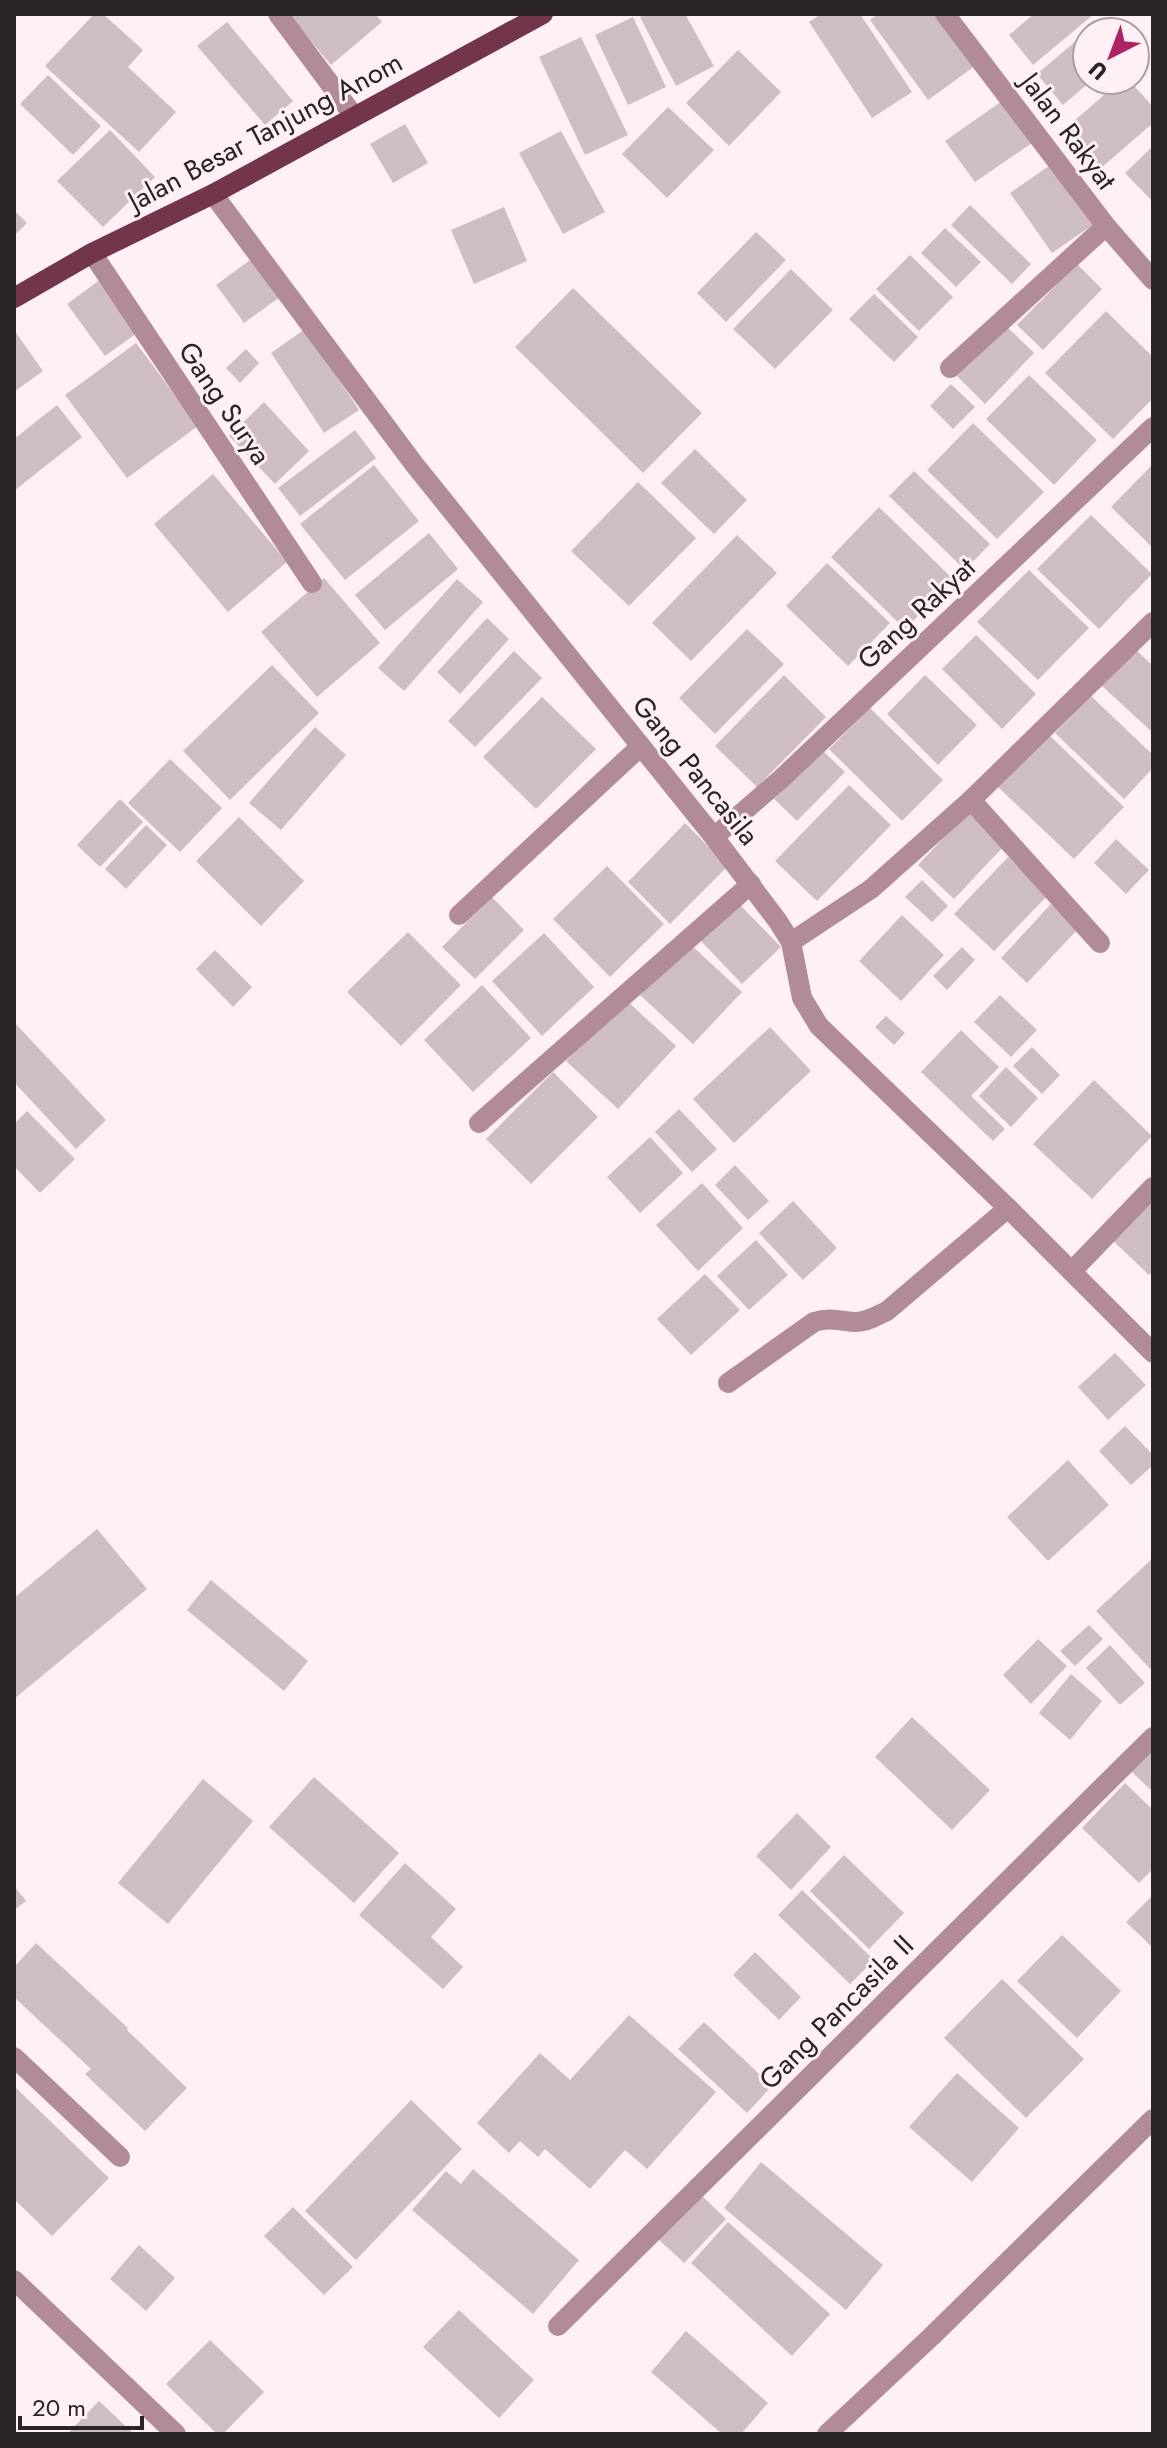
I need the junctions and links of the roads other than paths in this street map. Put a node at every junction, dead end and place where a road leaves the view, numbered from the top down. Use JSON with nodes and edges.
{"nodes":[{"id":1,"x":278,"y":14,"type":"edge"},
{"id":2,"x":543,"y":14,"type":"edge"},
{"id":3,"x":945,"y":14,"type":"edge"},
{"id":4,"x":354,"y":116,"type":"junction"},
{"id":5,"x":213,"y":194,"type":"junction"},
{"id":6,"x":1106,"y":226,"type":"junction"},
{"id":7,"x":92,"y":253,"type":"junction"},
{"id":8,"x":1153,"y":280,"type":"edge"},
{"id":9,"x":14,"y":298,"type":"edge"},
{"id":10,"x":950,"y":368,"type":"dead end"},
{"id":11,"x":1153,"y":427,"type":"edge"},
{"id":12,"x":312,"y":583,"type":"dead end"},
{"id":13,"x":1153,"y":622,"type":"edge"},
{"id":14,"x":641,"y":746,"type":"junction"},
{"id":15,"x":971,"y":800,"type":"junction"},
{"id":16,"x":714,"y":837,"type":"junction"},
{"id":17,"x":751,"y":884,"type":"junction"},
{"id":18,"x":459,"y":915,"type":"dead end"},
{"id":19,"x":791,"y":942,"type":"junction"},
{"id":20,"x":1100,"y":943,"type":"dead end"},
{"id":21,"x":479,"y":1123,"type":"dead end"},
{"id":22,"x":1153,"y":1187,"type":"edge"},
{"id":23,"x":1008,"y":1208,"type":"junction"},
{"id":24,"x":1072,"y":1271,"type":"junction"},
{"id":25,"x":1153,"y":1353,"type":"edge"},
{"id":26,"x":728,"y":1383,"type":"dead end"},
{"id":27,"x":1153,"y":1737,"type":"edge"},
{"id":28,"x":14,"y":2057,"type":"edge"},
{"id":29,"x":1153,"y":2119,"type":"edge"},
{"id":30,"x":120,"y":2157,"type":"dead end"},
{"id":31,"x":14,"y":2280,"type":"edge"},
{"id":32,"x":558,"y":2326,"type":"dead end"},
{"id":33,"x":176,"y":2434,"type":"edge"},
{"id":34,"x":827,"y":2434,"type":"edge"}],
"edges":[{"from":1,"to":4,"type":"street"},
{"from":2,"to":4,"type":"main road","name":"Jalan Besar Tanjung Anom"},
{"from":3,"to":6,"type":"street","name":"Jalan Rakyat"},
{"from":4,"to":5,"type":"main road","name":"Jalan Besar Tanjung Anom"},
{"from":5,"to":7,"type":"main road","name":"Jalan Besar Tanjung Anom"},
{"from":5,"to":14,"type":"street","name":"Gang Pancasila"},
{"from":6,"to":8,"type":"street","name":"Jalan Rakyat"},
{"from":6,"to":10,"type":"street"},
{"from":7,"to":9,"type":"main road","name":"Jalan Besar Tanjung Anom"},
{"from":7,"to":12,"type":"street","name":"Gang Surya"},
{"from":11,"to":16,"type":"street","name":"Gang Rakyat"},
{"from":13,"to":15,"type":"street"},
{"from":14,"to":16,"type":"street","name":"Gang Pancasila"},
{"from":14,"to":18,"type":"street"},
{"from":15,"to":19,"type":"street"},
{"from":15,"to":20,"type":"street"},
{"from":16,"to":17,"type":"street","name":"Gang Pancasila"},
{"from":17,"to":19,"type":"street","name":"Gang Pancasila"},
{"from":17,"to":21,"type":"street"},
{"from":19,"to":23,"type":"street","name":"Gang Pancasila"},
{"from":22,"to":24,"type":"street"},
{"from":23,"to":24,"type":"street","name":"Gang Pancasila"},
{"from":23,"to":26,"type":"street"},
{"from":24,"to":25,"type":"street","name":"Gang Pancasila"},
{"from":27,"to":32,"type":"street","name":"Gang Pancasila II"},
{"from":28,"to":30,"type":"street"},
{"from":29,"to":34,"type":"street"},
{"from":31,"to":33,"type":"street"}]}
